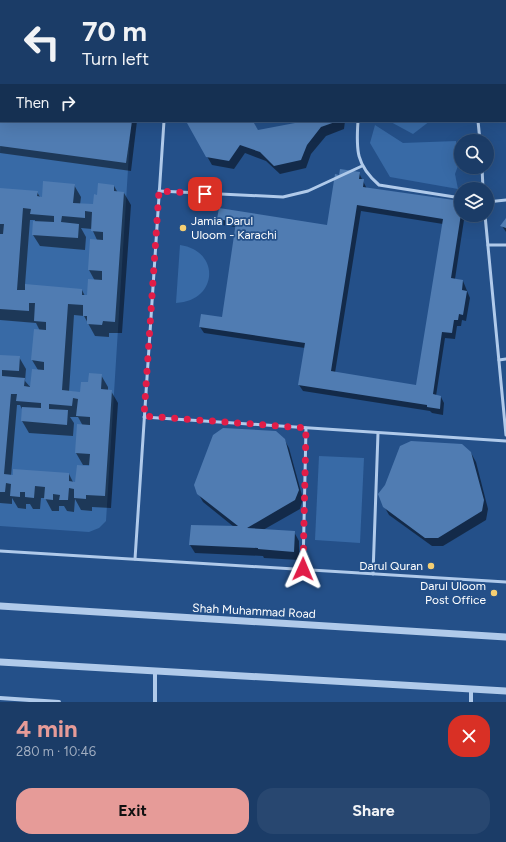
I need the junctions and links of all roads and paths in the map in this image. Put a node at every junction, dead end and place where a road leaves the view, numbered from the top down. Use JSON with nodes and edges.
{"nodes":[{"id":1,"x":164,"y":122,"type":"edge"},
{"id":2,"x":358,"y":122,"type":"edge"},
{"id":3,"x":478,"y":122,"type":"edge"},
{"id":4,"x":479,"y":134,"type":"edge"},
{"id":5,"x":362,"y":166,"type":"junction"},
{"id":6,"x":159,"y":191,"type":"junction"},
{"id":7,"x":454,"y":197,"type":"edge"},
{"id":8,"x":506,"y":200,"type":"edge"},
{"id":9,"x":494,"y":201,"type":"edge"},
{"id":10,"x":486,"y":222,"type":"edge"},
{"id":11,"x":506,"y":245,"type":"edge"},
{"id":12,"x":488,"y":246,"type":"junction"},
{"id":13,"x":506,"y":359,"type":"edge"},
{"id":14,"x":499,"y":360,"type":"junction"},
{"id":15,"x":144,"y":416,"type":"junction"},
{"id":16,"x":306,"y":428,"type":"junction"},
{"id":17,"x":378,"y":433,"type":"junction"},
{"id":18,"x":506,"y":435,"type":"edge"},
{"id":19,"x":506,"y":441,"type":"edge"},
{"id":20,"x":0,"y":551,"type":"edge"},
{"id":21,"x":135,"y":559,"type":"junction"},
{"id":22,"x":303,"y":569,"type":"junction"},
{"id":23,"x":373,"y":574,"type":"junction"},
{"id":24,"x":506,"y":582,"type":"edge"},
{"id":25,"x":0,"y":606,"type":"edge"},
{"id":26,"x":506,"y":637,"type":"edge"},
{"id":27,"x":0,"y":662,"type":"edge"},
{"id":28,"x":155,"y":671,"type":"junction"},
{"id":29,"x":472,"y":689,"type":"junction"},
{"id":30,"x":506,"y":691,"type":"edge"},
{"id":31,"x":0,"y":698,"type":"edge"},
{"id":32,"x":59,"y":702,"type":"edge"},
{"id":33,"x":155,"y":702,"type":"edge"},
{"id":34,"x":471,"y":702,"type":"edge"}],
"edges":[{"from":1,"to":6,"type":"lane"},
{"from":2,"to":5,"type":"lane"},
{"from":3,"to":4,"type":"lane"},
{"from":5,"to":6,"type":"lane"},
{"from":5,"to":7,"type":"lane"},
{"from":6,"to":15,"type":"lane"},
{"from":8,"to":9,"type":"lane"},
{"from":10,"to":12,"type":"lane"},
{"from":11,"to":12,"type":"lane"},
{"from":12,"to":14,"type":"lane"},
{"from":13,"to":14,"type":"lane"},
{"from":14,"to":18,"type":"lane"},
{"from":15,"to":16,"type":"lane"},
{"from":15,"to":21,"type":"lane"},
{"from":16,"to":17,"type":"lane"},
{"from":16,"to":22,"type":"lane"},
{"from":17,"to":19,"type":"lane"},
{"from":17,"to":23,"type":"lane"},
{"from":20,"to":21,"type":"lane"},
{"from":21,"to":22,"type":"lane"},
{"from":22,"to":23,"type":"lane"},
{"from":23,"to":24,"type":"lane"},
{"from":25,"to":26,"type":"street","name":"Shah Muhammad Road"},
{"from":27,"to":28,"type":"street"},
{"from":28,"to":29,"type":"street"},
{"from":28,"to":33,"type":"street"},
{"from":29,"to":30,"type":"street"},
{"from":29,"to":34,"type":"street"},
{"from":31,"to":32,"type":"street"}]}
